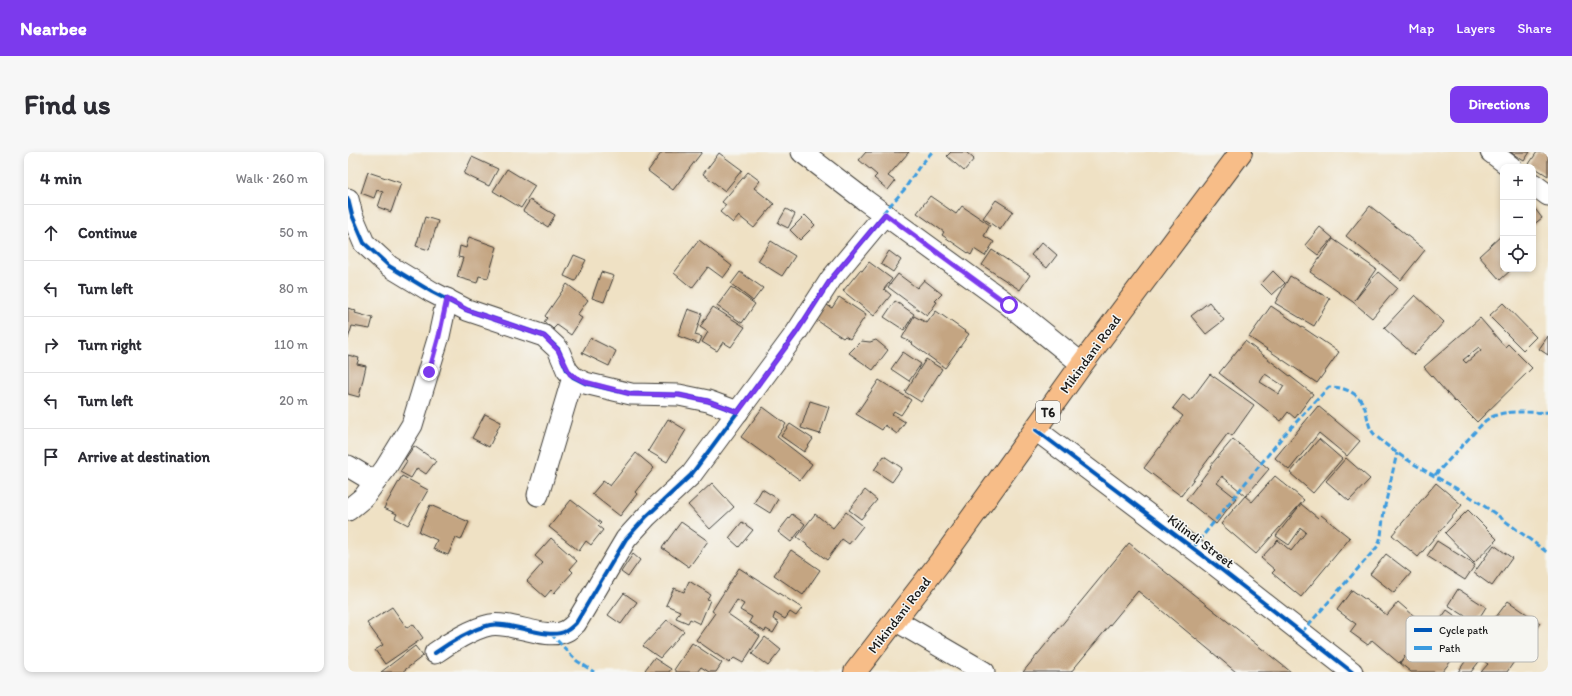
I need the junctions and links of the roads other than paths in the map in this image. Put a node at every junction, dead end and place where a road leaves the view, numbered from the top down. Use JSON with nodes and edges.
{"nodes":[{"id":1,"x":802,"y":152,"type":"edge"},
{"id":2,"x":1241,"y":152,"type":"edge"},
{"id":3,"x":1491,"y":152,"type":"edge"},
{"id":4,"x":1507,"y":164,"type":"edge"},
{"id":5,"x":1536,"y":186,"type":"edge"},
{"id":6,"x":1548,"y":195,"type":"edge"},
{"id":7,"x":348,"y":199,"type":"edge"},
{"id":8,"x":885,"y":214,"type":"junction"},
{"id":9,"x":447,"y":299,"type":"junction"},
{"id":10,"x":1082,"y":364,"type":"junction"},
{"id":11,"x":573,"y":377,"type":"junction"},
{"id":12,"x":738,"y":412,"type":"junction"},
{"id":13,"x":1036,"y":430,"type":"junction"},
{"id":14,"x":348,"y":466,"type":"edge"},
{"id":15,"x":376,"y":482,"type":"junction"},
{"id":16,"x":538,"y":494,"type":"dead end"},
{"id":17,"x":348,"y":510,"type":"edge"},
{"id":18,"x":895,"y":620,"type":"junction"},
{"id":19,"x":435,"y":653,"type":"dead end"},
{"id":20,"x":855,"y":672,"type":"edge"},
{"id":21,"x":984,"y":672,"type":"edge"},
{"id":22,"x":1352,"y":672,"type":"edge"}],
"edges":[{"from":1,"to":8,"type":"street"},
{"from":2,"to":10,"type":"highway","name":"Mikindani Road","number":"T6"},
{"from":3,"to":4,"type":"street"},
{"from":5,"to":6,"type":"street"},
{"from":7,"to":9,"type":"street"},
{"from":8,"to":10,"type":"street"},
{"from":8,"to":12,"type":"street"},
{"from":9,"to":11,"type":"street"},
{"from":9,"to":15,"type":"street"},
{"from":10,"to":13,"type":"highway","name":"Mikindani Road","number":"T6"},
{"from":11,"to":12,"type":"street"},
{"from":11,"to":16,"type":"street"},
{"from":12,"to":19,"type":"street"},
{"from":13,"to":18,"type":"highway","name":"Mikindani Road","number":"T6"},
{"from":13,"to":22,"type":"street","name":"Kilindi Street"},
{"from":14,"to":15,"type":"street"},
{"from":15,"to":17,"type":"street"},
{"from":18,"to":20,"type":"highway","name":"Mikindani Road","number":"T6"},
{"from":18,"to":21,"type":"street"}]}
